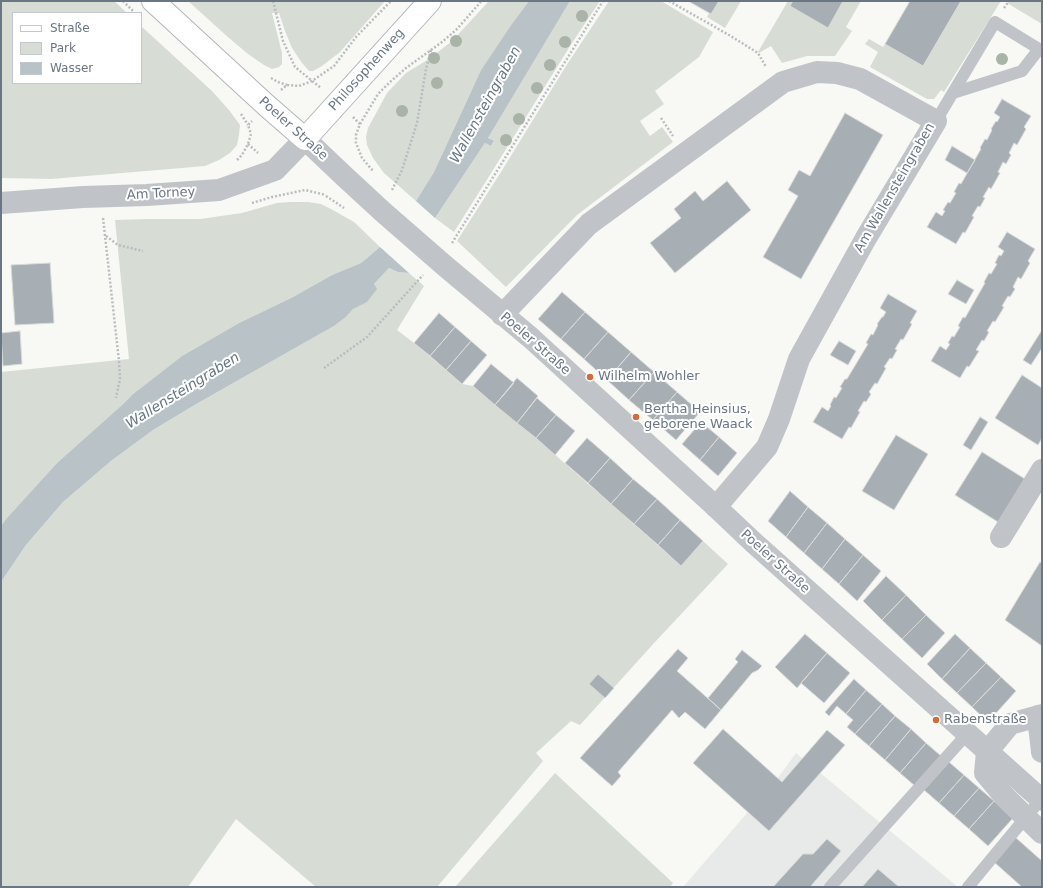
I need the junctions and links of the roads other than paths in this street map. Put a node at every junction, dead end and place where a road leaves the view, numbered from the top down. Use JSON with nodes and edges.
{"nodes":[{"id":1,"x":153,"y":1,"type":"edge"},
{"id":2,"x":430,"y":1,"type":"edge"},
{"id":3,"x":953,"y":93,"type":"junction"},
{"id":4,"x":936,"y":121,"type":"junction"},
{"id":5,"x":304,"y":138,"type":"junction"},
{"id":6,"x":1,"y":203,"type":"edge"},
{"id":7,"x":502,"y":315,"type":"junction"},
{"id":8,"x":1042,"y":470,"type":"edge"},
{"id":9,"x":716,"y":507,"type":"junction"},
{"id":10,"x":1001,"y":538,"type":"dead end"},
{"id":11,"x":1040,"y":716,"type":"edge"},
{"id":12,"x":967,"y":734,"type":"junction"},
{"id":13,"x":986,"y":752,"type":"junction"},
{"id":14,"x":1042,"y":752,"type":"edge"},
{"id":15,"x":1042,"y":800,"type":"edge"},
{"id":16,"x":1026,"y":818,"type":"junction"},
{"id":17,"x":1042,"y":833,"type":"edge"},
{"id":18,"x":830,"y":887,"type":"edge"},
{"id":19,"x":968,"y":887,"type":"edge"}],
"edges":[{"from":1,"to":5,"type":"main road","name":"Poeler Straße"},
{"from":2,"to":5,"type":"main road","name":"Philosophenweg"},
{"from":3,"to":3,"type":"lane"},
{"from":3,"to":4,"type":"lane"},
{"from":4,"to":7,"type":"street","name":"Am Wallensteingraben"},
{"from":4,"to":9,"type":"street","name":"Am Wallensteingraben"},
{"from":5,"to":6,"type":"street","name":"Am Torney"},
{"from":5,"to":7,"type":"street","name":"Poeler Straße"},
{"from":7,"to":9,"type":"street","name":"Poeler Straße"},
{"from":8,"to":10,"type":"street"},
{"from":9,"to":12,"type":"street","name":"Poeler Straße"},
{"from":11,"to":13,"type":"street"},
{"from":11,"to":14,"type":"street"},
{"from":12,"to":13,"type":"street","name":"Poeler Straße"},
{"from":12,"to":18,"type":"lane"},
{"from":13,"to":15,"type":"street","name":"Poeler Straße"},
{"from":13,"to":16,"type":"street"},
{"from":15,"to":16,"type":"lane"},
{"from":16,"to":17,"type":"street"},
{"from":16,"to":19,"type":"lane"}]}
